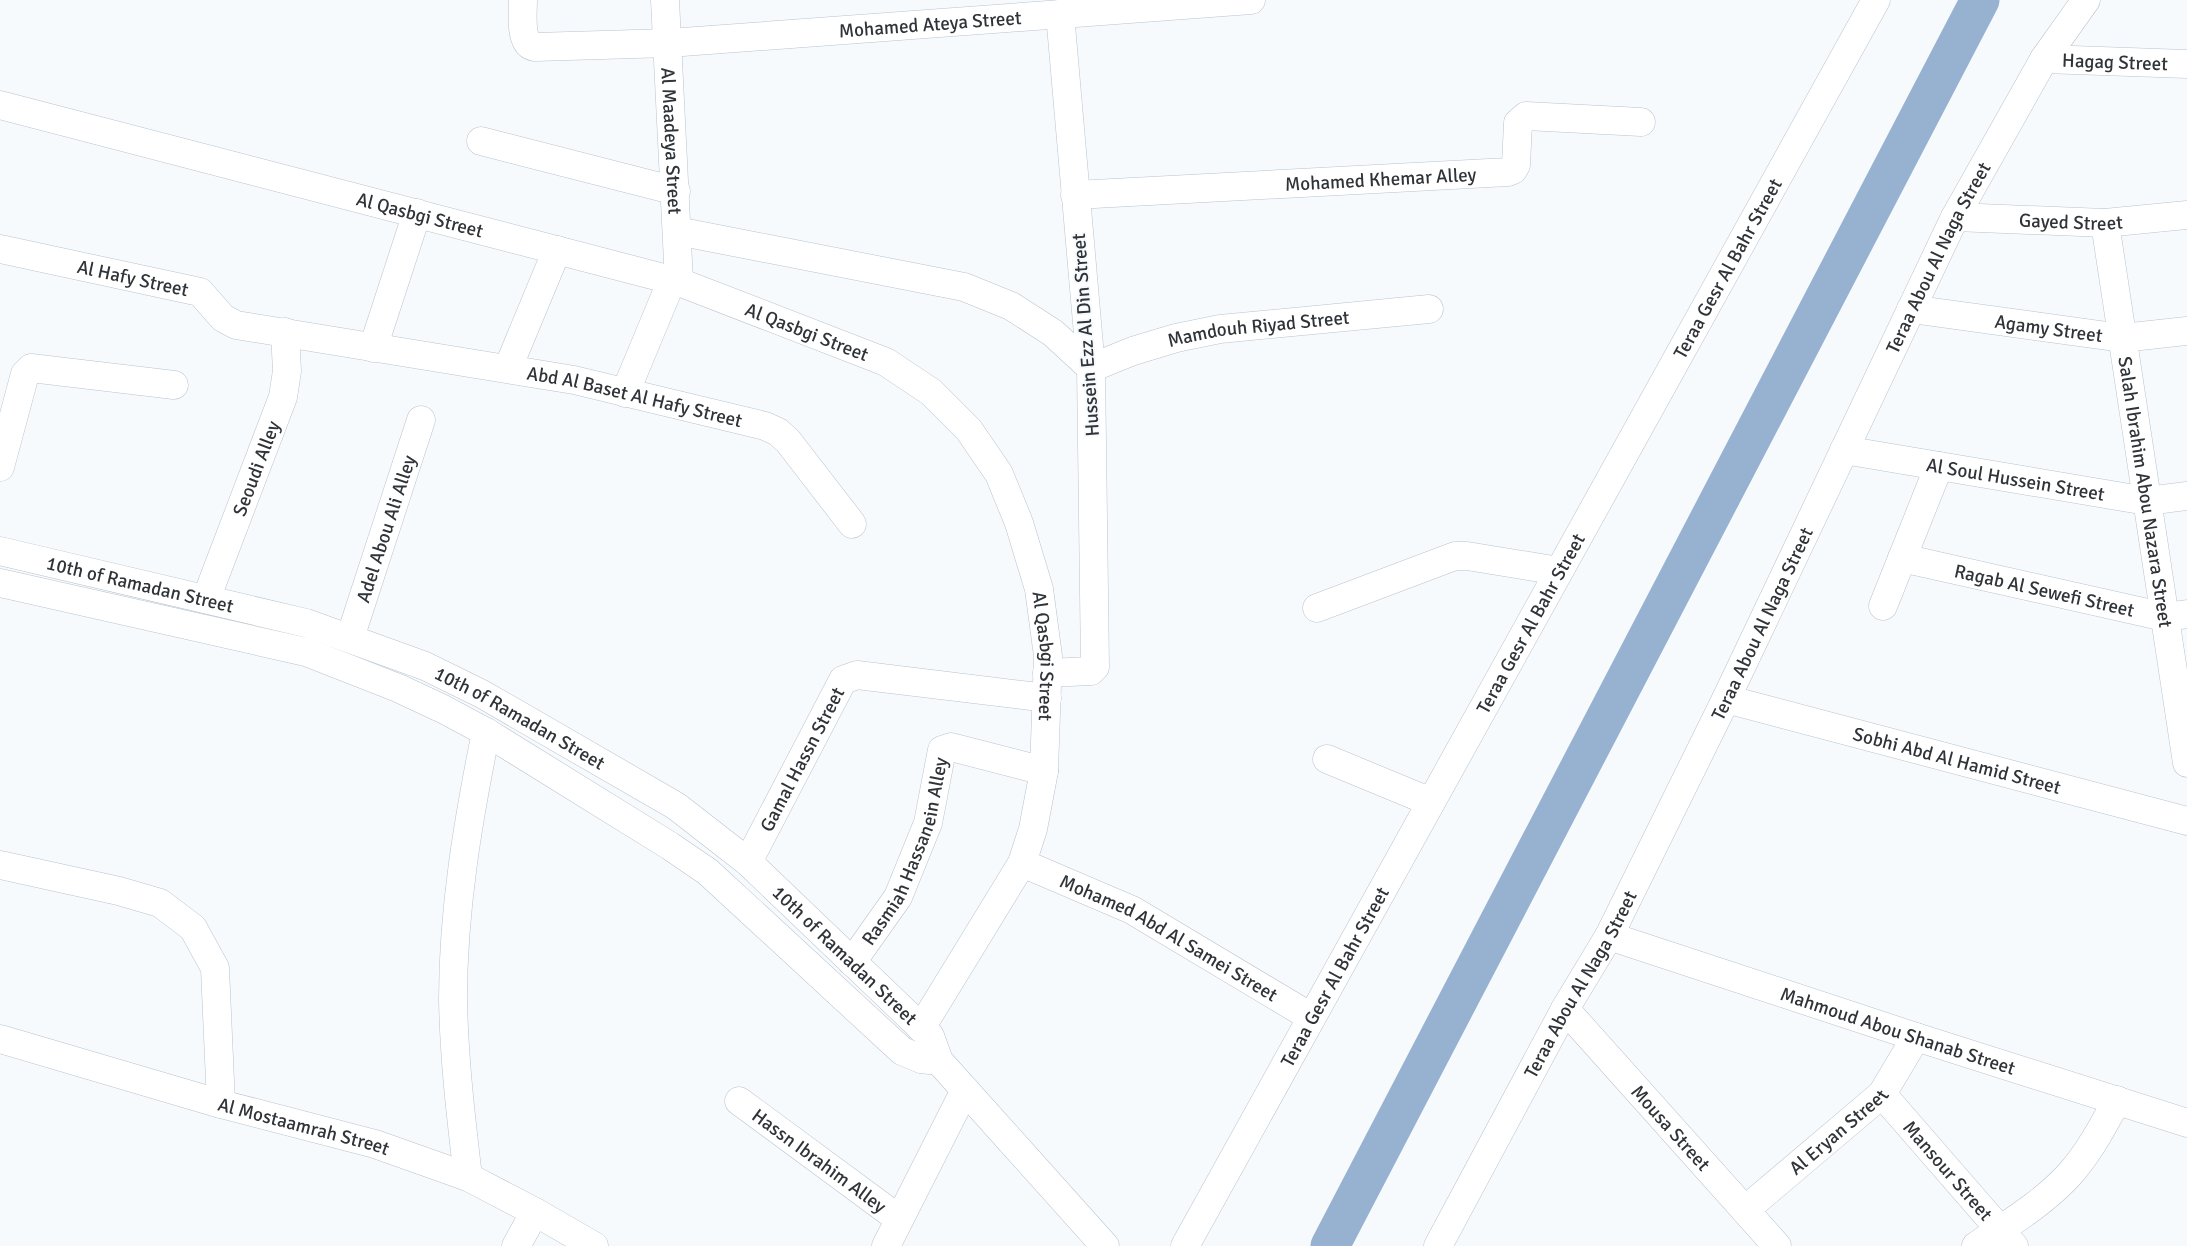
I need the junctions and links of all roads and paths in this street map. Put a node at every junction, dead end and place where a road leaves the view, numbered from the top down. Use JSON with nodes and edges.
{"nodes":[{"id":1,"x":523,"y":0,"type":"edge"},
{"id":2,"x":665,"y":0,"type":"edge"},
{"id":3,"x":1251,"y":0,"type":"edge"},
{"id":4,"x":1876,"y":0,"type":"edge"},
{"id":5,"x":2086,"y":0,"type":"edge"},
{"id":6,"x":1060,"y":14,"type":"junction"},
{"id":7,"x":669,"y":43,"type":"junction"},
{"id":8,"x":2044,"y":58,"type":"junction"},
{"id":9,"x":2187,"y":64,"type":"edge"},
{"id":10,"x":0,"y":105,"type":"edge"},
{"id":11,"x":1641,"y":122,"type":"dead end"},
{"id":12,"x":481,"y":141,"type":"dead end"},
{"id":13,"x":676,"y":190,"type":"junction"},
{"id":14,"x":1075,"y":194,"type":"junction"},
{"id":15,"x":417,"y":214,"type":"junction"},
{"id":16,"x":2187,"y":215,"type":"edge"},
{"id":17,"x":1955,"y":217,"type":"junction"},
{"id":18,"x":2105,"y":223,"type":"junction"},
{"id":19,"x":677,"y":231,"type":"junction"},
{"id":20,"x":0,"y":249,"type":"edge"},
{"id":21,"x":557,"y":250,"type":"junction"},
{"id":22,"x":676,"y":281,"type":"junction"},
{"id":23,"x":1911,"y":308,"type":"junction"},
{"id":24,"x":1429,"y":309,"type":"dead end"},
{"id":25,"x":2187,"y":331,"type":"edge"},
{"id":26,"x":284,"y":332,"type":"junction"},
{"id":27,"x":2122,"y":338,"type":"junction"},
{"id":28,"x":373,"y":348,"type":"junction"},
{"id":29,"x":508,"y":368,"type":"junction"},
{"id":30,"x":1091,"y":368,"type":"junction"},
{"id":31,"x":174,"y":385,"type":"dead end"},
{"id":32,"x":625,"y":393,"type":"junction"},
{"id":33,"x":422,"y":420,"type":"dead end"},
{"id":34,"x":1844,"y":450,"type":"junction"},
{"id":35,"x":1939,"y":466,"type":"junction"},
{"id":36,"x":0,"y":467,"type":"edge"},
{"id":37,"x":2187,"y":496,"type":"edge"},
{"id":38,"x":2147,"y":501,"type":"junction"},
{"id":39,"x":852,"y":524,"type":"dead end"},
{"id":40,"x":0,"y":551,"type":"edge"},
{"id":41,"x":1902,"y":558,"type":"junction"},
{"id":42,"x":1560,"y":571,"type":"junction"},
{"id":43,"x":0,"y":583,"type":"edge"},
{"id":44,"x":206,"y":599,"type":"junction"},
{"id":45,"x":1883,"y":606,"type":"dead end"},
{"id":46,"x":1317,"y":608,"type":"dead end"},
{"id":47,"x":2176,"y":616,"type":"edge"},
{"id":48,"x":350,"y":638,"type":"junction"},
{"id":49,"x":1047,"y":685,"type":"junction"},
{"id":50,"x":1726,"y":699,"type":"junction"},
{"id":51,"x":2184,"y":729,"type":"edge"},
{"id":52,"x":486,"y":732,"type":"junction"},
{"id":53,"x":1327,"y":759,"type":"dead end"},
{"id":54,"x":2187,"y":763,"type":"edge"},
{"id":55,"x":1044,"y":771,"type":"junction"},
{"id":56,"x":1431,"y":802,"type":"junction"},
{"id":57,"x":2187,"y":821,"type":"edge"},
{"id":58,"x":748,"y":862,"type":"junction"},
{"id":59,"x":1022,"y":864,"type":"junction"},
{"id":60,"x":0,"y":865,"type":"edge"},
{"id":61,"x":1609,"y":936,"type":"junction"},
{"id":62,"x":852,"y":962,"type":"junction"},
{"id":63,"x":1565,"y":1009,"type":"junction"},
{"id":64,"x":1311,"y":1017,"type":"junction"},
{"id":65,"x":921,"y":1028,"type":"junction"},
{"id":66,"x":1916,"y":1037,"type":"junction"},
{"id":67,"x":0,"y":1039,"type":"edge"},
{"id":68,"x":938,"y":1060,"type":"junction"},
{"id":69,"x":965,"y":1090,"type":"junction"},
{"id":70,"x":1882,"y":1094,"type":"junction"},
{"id":71,"x":2117,"y":1100,"type":"junction"},
{"id":72,"x":739,"y":1101,"type":"dead end"},
{"id":73,"x":221,"y":1104,"type":"junction"},
{"id":74,"x":2187,"y":1123,"type":"edge"},
{"id":75,"x":468,"y":1177,"type":"junction"},
{"id":76,"x":1745,"y":1210,"type":"junction"},
{"id":77,"x":535,"y":1212,"type":"junction"},
{"id":78,"x":899,"y":1219,"type":"junction"},
{"id":79,"x":2007,"y":1238,"type":"edge"},
{"id":80,"x":516,"y":1246,"type":"edge"},
{"id":81,"x":594,"y":1246,"type":"edge"},
{"id":82,"x":886,"y":1246,"type":"edge"},
{"id":83,"x":1105,"y":1246,"type":"edge"},
{"id":84,"x":1185,"y":1246,"type":"edge"},
{"id":85,"x":1438,"y":1246,"type":"edge"},
{"id":86,"x":1777,"y":1246,"type":"edge"},
{"id":87,"x":1976,"y":1246,"type":"edge"}],
"edges":[{"from":1,"to":7,"type":"street","name":"Mohamed Ateya Street"},
{"from":2,"to":7,"type":"street","name":"Al Maadeya Street"},
{"from":3,"to":6,"type":"street","name":"Mohamed Ateya Street"},
{"from":4,"to":42,"type":"street","name":"Teraa Gesr Al Bahr Street"},
{"from":5,"to":8,"type":"street","name":"Teraa Abou Al Naga Street"},
{"from":6,"to":7,"type":"street","name":"Mohamed Ateya Street"},
{"from":6,"to":14,"type":"street","name":"Hussein Ezz Al Din Street"},
{"from":7,"to":13,"type":"street","name":"Al Maadeya Street"},
{"from":8,"to":9,"type":"street","name":"Hagag Street"},
{"from":8,"to":17,"type":"street","name":"Teraa Abou Al Naga Street"},
{"from":10,"to":15,"type":"street","name":"Al Qasbgi Street"},
{"from":11,"to":14,"type":"street","name":"Mohamed Khemar Alley"},
{"from":12,"to":13,"type":"street"},
{"from":13,"to":19,"type":"street","name":"Al Maadeya Street"},
{"from":14,"to":30,"type":"street","name":"Hussein Ezz Al Din Street"},
{"from":15,"to":21,"type":"street","name":"Al Qasbgi Street"},
{"from":15,"to":28,"type":"street"},
{"from":16,"to":18,"type":"street","name":"Gayed Street"},
{"from":17,"to":18,"type":"street","name":"Gayed Street"},
{"from":17,"to":23,"type":"street","name":"Teraa Abou Al Naga Street"},
{"from":18,"to":27,"type":"street","name":"Salah Ibrahim Abou Nazara Street"},
{"from":19,"to":22,"type":"street","name":"Al Maadeya Street"},
{"from":19,"to":30,"type":"street"},
{"from":20,"to":26,"type":"street","name":"Al Hafy Street"},
{"from":21,"to":22,"type":"street","name":"Al Qasbgi Street"},
{"from":21,"to":29,"type":"street"},
{"from":22,"to":32,"type":"street"},
{"from":22,"to":49,"type":"street","name":"Al Qasbgi Street"},
{"from":23,"to":27,"type":"street","name":"Agamy Street"},
{"from":23,"to":34,"type":"street","name":"Teraa Abou Al Naga Street"},
{"from":24,"to":30,"type":"street","name":"Mamdouh Riyad Street"},
{"from":25,"to":27,"type":"street","name":"Agamy Street"},
{"from":26,"to":28,"type":"street","name":"Al Hafy Street"},
{"from":26,"to":44,"type":"street","name":"Seoudi Alley"},
{"from":27,"to":38,"type":"street","name":"Salah Ibrahim Abou Nazara Street"},
{"from":28,"to":29,"type":"street","name":"Abd Al Baset Al Hafy Street"},
{"from":29,"to":32,"type":"street","name":"Abd Al Baset Al Hafy Street"},
{"from":30,"to":49,"type":"street","name":"Hussein Ezz Al Din Street"},
{"from":31,"to":36,"type":"street"},
{"from":32,"to":39,"type":"street","name":"Abd Al Baset Al Hafy Street"},
{"from":33,"to":48,"type":"street","name":"Adel Abou Ali Alley"},
{"from":34,"to":35,"type":"street","name":"Al Soul Hussein Street"},
{"from":34,"to":50,"type":"street","name":"Teraa Abou Al Naga Street"},
{"from":35,"to":38,"type":"street","name":"Al Soul Hussein Street"},
{"from":35,"to":41,"type":"street"},
{"from":37,"to":38,"type":"street","name":"Al Soul Hussein Street"},
{"from":38,"to":47,"type":"street","name":"Salah Ibrahim Abou Nazara Street"},
{"from":40,"to":44,"type":"street","name":"10th of Ramadan Street"},
{"from":41,"to":45,"type":"street"},
{"from":41,"to":47,"type":"street","name":"Ragab Al Sewefi Street"},
{"from":42,"to":46,"type":"street"},
{"from":42,"to":56,"type":"street","name":"Teraa Gesr Al Bahr Street"},
{"from":43,"to":52,"type":"street","name":"10th of Ramadan Street"},
{"from":44,"to":48,"type":"street","name":"10th of Ramadan Street"},
{"from":47,"to":51,"type":"street","name":"Salah Ibrahim Abou Nazara Street"},
{"from":48,"to":58,"type":"street","name":"10th of Ramadan Street"},
{"from":49,"to":55,"type":"street","name":"Al Qasbgi Street"},
{"from":49,"to":58,"type":"street","name":"Gamal Hassn Street"},
{"from":50,"to":57,"type":"street","name":"Sobhi Abd Al Hamid Street"},
{"from":50,"to":61,"type":"street","name":"Teraa Abou Al Naga Street"},
{"from":51,"to":54,"type":"street","name":"Salah Ibrahim Abou Nazara Street"},
{"from":52,"to":68,"type":"street","name":"10th of Ramadan Street"},
{"from":52,"to":75,"type":"street"},
{"from":53,"to":56,"type":"street"},
{"from":55,"to":59,"type":"street","name":"Al Qasbgi Street"},
{"from":55,"to":62,"type":"street","name":"Rasmiah Hassanein Alley"},
{"from":56,"to":64,"type":"street","name":"Teraa Gesr Al Bahr Street"},
{"from":58,"to":62,"type":"street","name":"10th of Ramadan Street"},
{"from":59,"to":64,"type":"street","name":"Mohamed Abd Al Samei Street"},
{"from":59,"to":65,"type":"street","name":"Al Qasbgi Street"},
{"from":60,"to":73,"type":"street"},
{"from":61,"to":63,"type":"street","name":"Teraa Abou Al Naga Street"},
{"from":61,"to":66,"type":"street","name":"Mahmoud Abou Shanab Street"},
{"from":62,"to":65,"type":"street","name":"10th of Ramadan Street"},
{"from":63,"to":76,"type":"street","name":"Mousa Street"},
{"from":63,"to":85,"type":"street","name":"Teraa Abou Al Naga Street"},
{"from":64,"to":84,"type":"street","name":"Teraa Gesr Al Bahr Street"},
{"from":65,"to":68,"type":"street","name":"10th of Ramadan Street"},
{"from":66,"to":70,"type":"street","name":"Al Eryan Street"},
{"from":66,"to":71,"type":"street","name":"Mahmoud Abou Shanab Street"},
{"from":67,"to":73,"type":"street","name":"Al Mostaamrah Street"},
{"from":68,"to":69,"type":"street","name":"10th of Ramadan Street"},
{"from":69,"to":78,"type":"street"},
{"from":69,"to":83,"type":"street","name":"10th of Ramadan Street"},
{"from":70,"to":76,"type":"street","name":"Al Eryan Street"},
{"from":70,"to":79,"type":"street","name":"Mansour Street"},
{"from":71,"to":74,"type":"street","name":"Mahmoud Abou Shanab Street"},
{"from":71,"to":79,"type":"street"},
{"from":72,"to":78,"type":"street","name":"Hassn Ibrahim Alley"},
{"from":73,"to":75,"type":"street","name":"Al Mostaamrah Street"},
{"from":75,"to":77,"type":"street","name":"Al Mostaamrah Street"},
{"from":76,"to":86,"type":"street","name":"Mousa Street"},
{"from":77,"to":80,"type":"street"},
{"from":77,"to":81,"type":"street","name":"Al Mostaamrah Street"},
{"from":78,"to":82,"type":"street"},
{"from":79,"to":87,"type":"street"}]}
